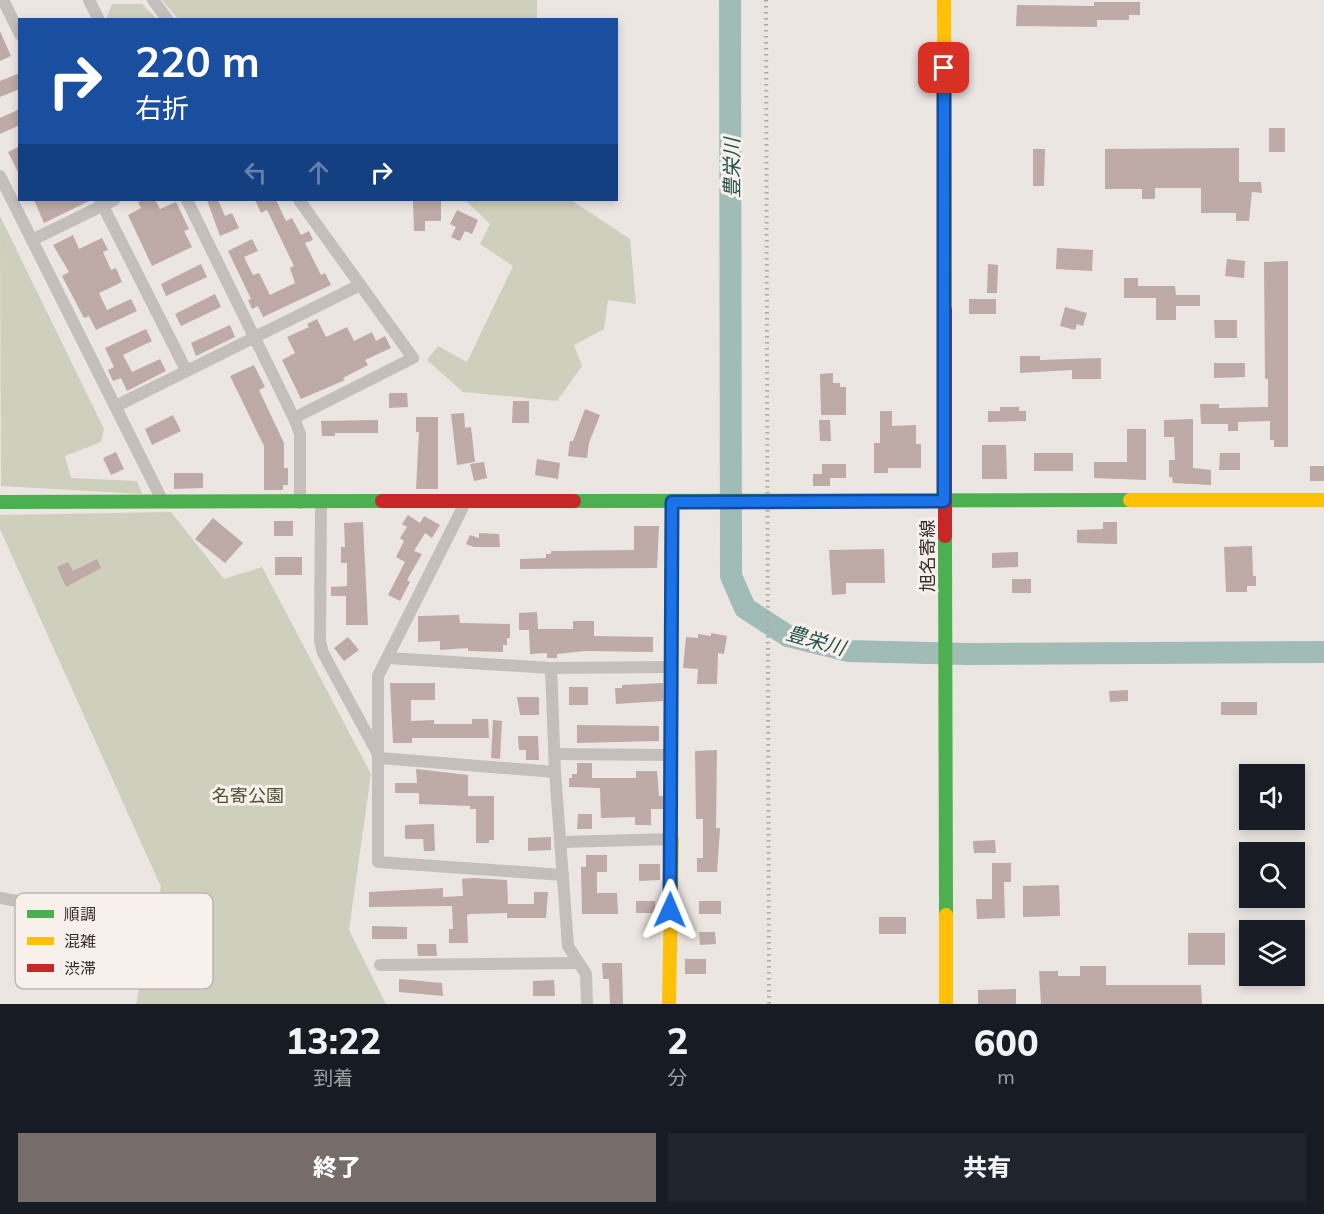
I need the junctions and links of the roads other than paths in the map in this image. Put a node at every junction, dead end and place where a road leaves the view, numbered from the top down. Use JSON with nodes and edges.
{"nodes":[{"id":1,"x":3,"y":0,"type":"edge"},
{"id":2,"x":89,"y":0,"type":"edge"},
{"id":3,"x":153,"y":0,"type":"edge"},
{"id":4,"x":944,"y":0,"type":"edge"},
{"id":5,"x":98,"y":18,"type":"edge"},
{"id":6,"x":166,"y":18,"type":"edge"},
{"id":7,"x":18,"y":30,"type":"edge"},
{"id":8,"x":0,"y":176,"type":"edge"},
{"id":9,"x":106,"y":201,"type":"edge"},
{"id":10,"x":187,"y":201,"type":"edge"},
{"id":11,"x":300,"y":201,"type":"edge"},
{"id":12,"x":33,"y":240,"type":"junction"},
{"id":13,"x":360,"y":285,"type":"junction"},
{"id":14,"x":255,"y":338,"type":"junction"},
{"id":15,"x":186,"y":370,"type":"junction"},
{"id":16,"x":116,"y":406,"type":"junction"},
{"id":17,"x":294,"y":418,"type":"junction"},
{"id":18,"x":1324,"y":500,"type":"edge"},
{"id":19,"x":944,"y":501,"type":"junction"},
{"id":20,"x":0,"y":502,"type":"edge"},
{"id":21,"x":163,"y":502,"type":"junction"},
{"id":22,"x":672,"y":502,"type":"junction"},
{"id":23,"x":300,"y":503,"type":"junction"},
{"id":24,"x":321,"y":503,"type":"junction"},
{"id":25,"x":465,"y":503,"type":"junction"},
{"id":26,"x":388,"y":658,"type":"junction"},
{"id":27,"x":672,"y":667,"type":"junction"},
{"id":28,"x":551,"y":668,"type":"junction"},
{"id":29,"x":554,"y":754,"type":"junction"},
{"id":30,"x":671,"y":755,"type":"junction"},
{"id":31,"x":380,"y":758,"type":"junction"},
{"id":32,"x":555,"y":772,"type":"junction"},
{"id":33,"x":672,"y":839,"type":"junction"},
{"id":34,"x":561,"y":842,"type":"junction"},
{"id":35,"x":562,"y":875,"type":"junction"},
{"id":36,"x":0,"y":898,"type":"edge"},
{"id":37,"x":15,"y":901,"type":"edge"},
{"id":38,"x":578,"y":963,"type":"junction"},
{"id":39,"x":380,"y":965,"type":"dead end"},
{"id":40,"x":587,"y":1004,"type":"edge"},
{"id":41,"x":669,"y":1004,"type":"edge"},
{"id":42,"x":946,"y":1004,"type":"edge"}],
"edges":[{"from":1,"to":7,"type":"street"},
{"from":2,"to":5,"type":"street"},
{"from":3,"to":6,"type":"street"},
{"from":4,"to":19,"type":"street","name":"旭名寄線"},
{"from":8,"to":12,"type":"street"},
{"from":9,"to":12,"type":"street"},
{"from":9,"to":15,"type":"street"},
{"from":10,"to":14,"type":"street"},
{"from":11,"to":13,"type":"street"},
{"from":12,"to":16,"type":"street"},
{"from":13,"to":14,"type":"street"},
{"from":13,"to":17,"type":"street"},
{"from":14,"to":15,"type":"street"},
{"from":14,"to":17,"type":"street"},
{"from":15,"to":16,"type":"street"},
{"from":16,"to":21,"type":"street"},
{"from":17,"to":23,"type":"street"},
{"from":18,"to":19,"type":"street"},
{"from":19,"to":22,"type":"street"},
{"from":19,"to":42,"type":"street","name":"旭名寄線"},
{"from":20,"to":21,"type":"street"},
{"from":21,"to":23,"type":"street"},
{"from":22,"to":25,"type":"street"},
{"from":22,"to":27,"type":"street"},
{"from":23,"to":24,"type":"street"},
{"from":24,"to":25,"type":"street"},
{"from":24,"to":31,"type":"street"},
{"from":25,"to":26,"type":"street"},
{"from":26,"to":28,"type":"street"},
{"from":26,"to":31,"type":"street"},
{"from":27,"to":28,"type":"street"},
{"from":27,"to":30,"type":"street"},
{"from":28,"to":29,"type":"street"},
{"from":29,"to":30,"type":"street"},
{"from":29,"to":32,"type":"street"},
{"from":30,"to":33,"type":"street"},
{"from":31,"to":32,"type":"street"},
{"from":31,"to":35,"type":"street"},
{"from":32,"to":34,"type":"street"},
{"from":33,"to":34,"type":"street"},
{"from":33,"to":41,"type":"street"},
{"from":34,"to":35,"type":"street"},
{"from":35,"to":38,"type":"street"},
{"from":36,"to":37,"type":"street"},
{"from":38,"to":39,"type":"street"},
{"from":38,"to":40,"type":"street"}]}
